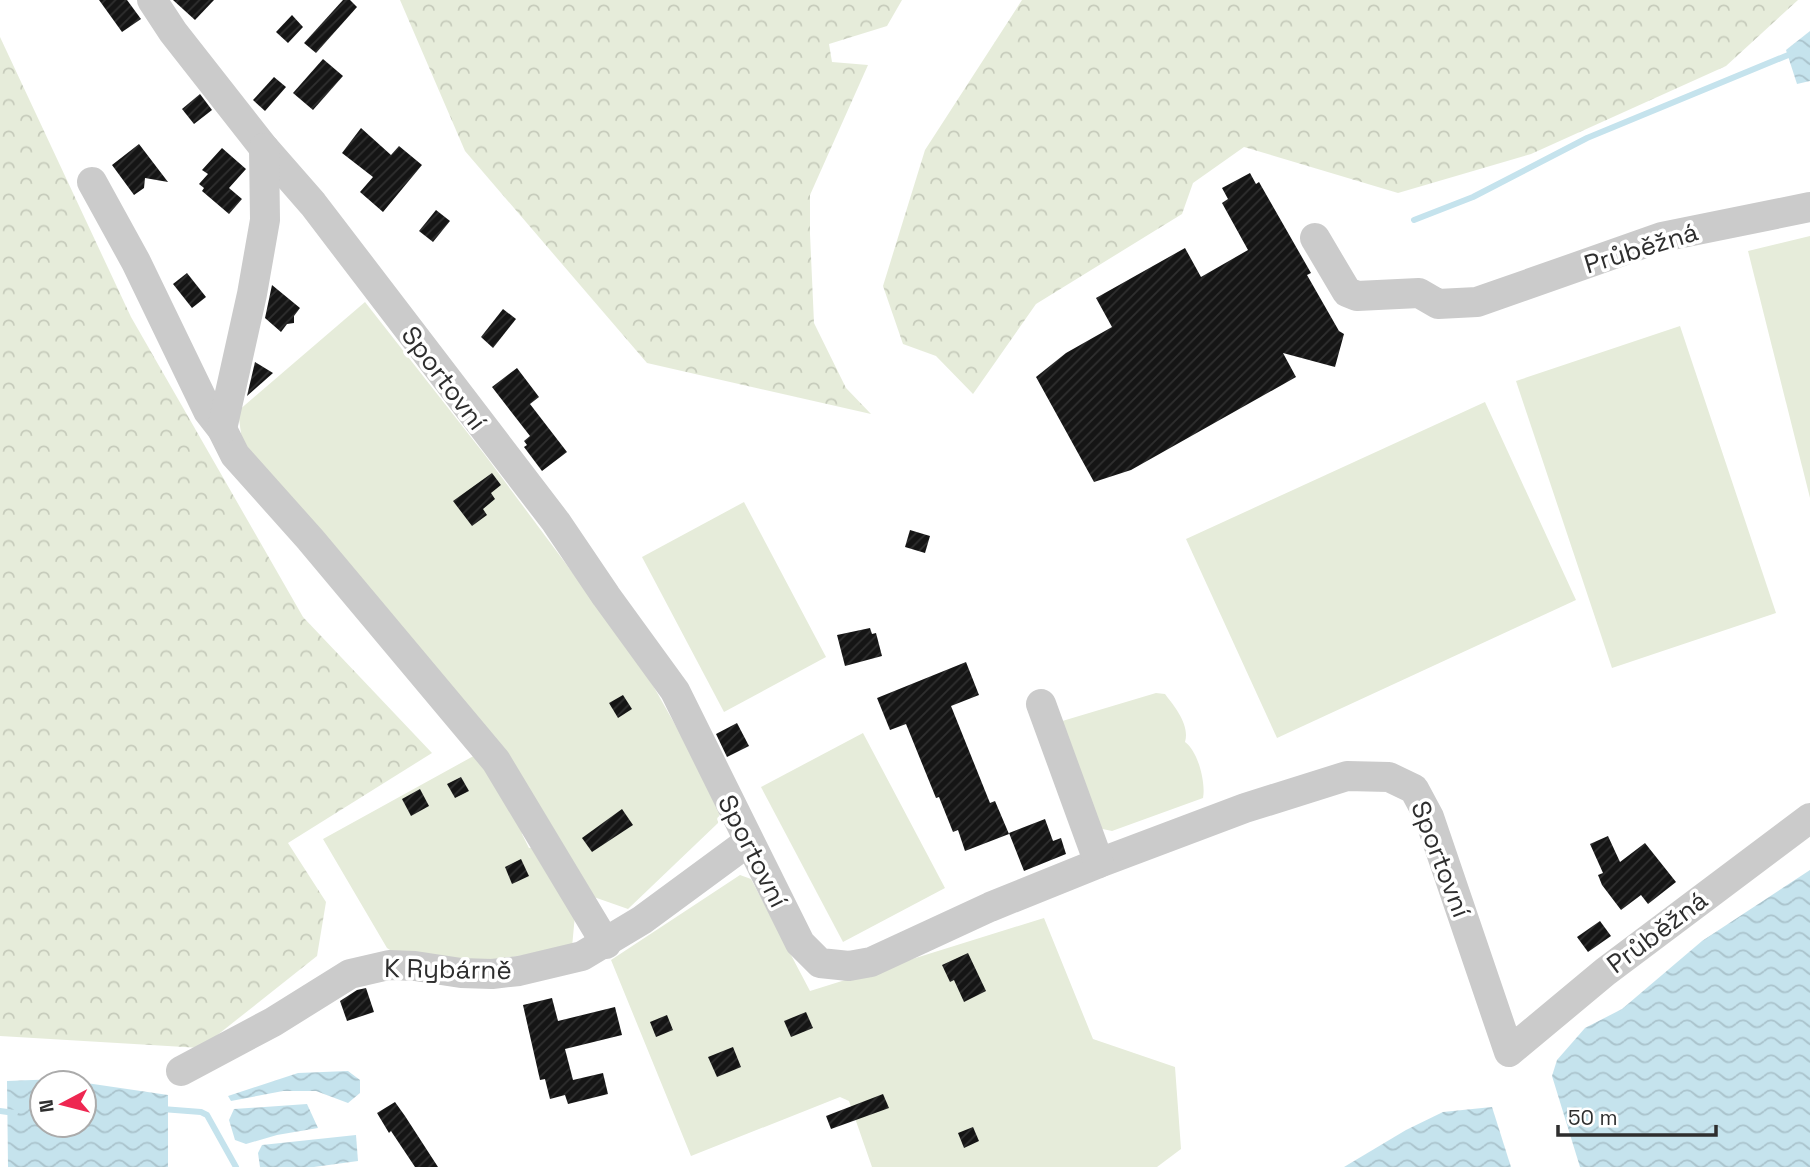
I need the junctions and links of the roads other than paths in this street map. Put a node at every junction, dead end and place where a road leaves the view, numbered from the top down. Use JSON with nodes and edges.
{"nodes":[{"id":1,"x":152,"y":0,"type":"edge"},
{"id":2,"x":264,"y":148,"type":"junction"},
{"id":3,"x":92,"y":182,"type":"dead end"},
{"id":4,"x":1810,"y":207,"type":"edge"},
{"id":5,"x":1315,"y":238,"type":"dead end"},
{"id":6,"x":222,"y":429,"type":"junction"},
{"id":7,"x":1041,"y":704,"type":"dead end"},
{"id":8,"x":1810,"y":818,"type":"edge"},
{"id":9,"x":748,"y":842,"type":"junction"},
{"id":10,"x":1099,"y":863,"type":"junction"},
{"id":11,"x":606,"y":944,"type":"junction"},
{"id":12,"x":1509,"y":1052,"type":"joint"},
{"id":13,"x":181,"y":1071,"type":"dead end"}],
"edges":[{"from":1,"to":2,"type":"street","name":"Sportovní"},
{"from":2,"to":6,"type":"street"},
{"from":2,"to":9,"type":"street","name":"Sportovní"},
{"from":3,"to":6,"type":"street"},
{"from":4,"to":5,"type":"street","name":"Průběžná"},
{"from":6,"to":11,"type":"street"},
{"from":7,"to":10,"type":"street"},
{"from":8,"to":12,"type":"street","name":"Průběžná"},
{"from":9,"to":10,"type":"street","name":"Sportovní"},
{"from":9,"to":11,"type":"street","name":"K Rybárně"},
{"from":10,"to":12,"type":"street","name":"Sportovní"},
{"from":11,"to":13,"type":"street","name":"K Rybárně"}]}
